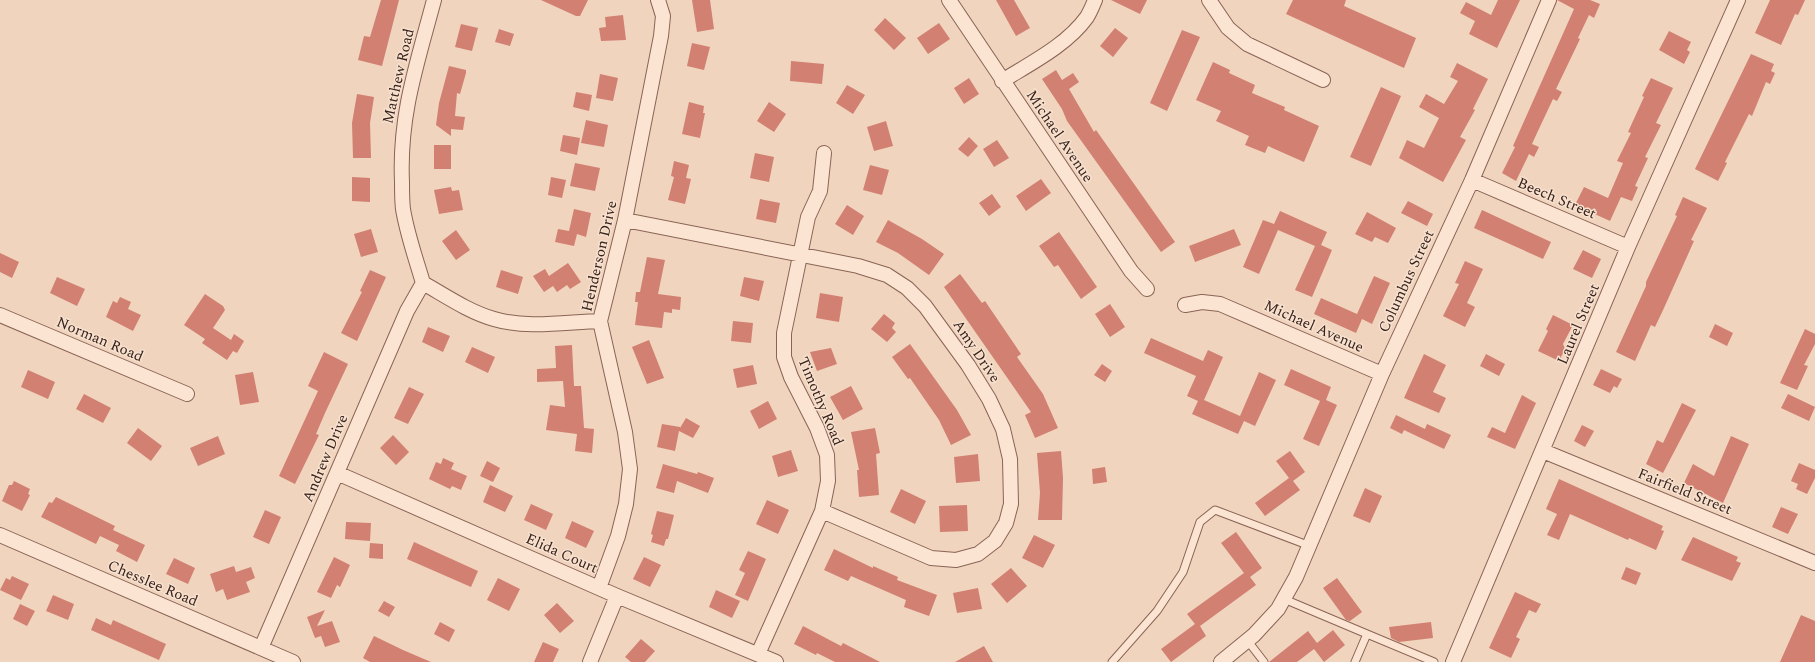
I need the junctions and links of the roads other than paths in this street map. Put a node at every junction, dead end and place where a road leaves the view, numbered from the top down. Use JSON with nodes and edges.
{"nodes":[{"id":1,"x":434,"y":0,"type":"edge"},
{"id":2,"x":658,"y":0,"type":"edge"},
{"id":3,"x":949,"y":0,"type":"edge"},
{"id":4,"x":1095,"y":0,"type":"edge"},
{"id":5,"x":1209,"y":0,"type":"edge"},
{"id":6,"x":1549,"y":0,"type":"edge"},
{"id":7,"x":1738,"y":0,"type":"edge"},
{"id":8,"x":1002,"y":80,"type":"junction"},
{"id":9,"x":1323,"y":80,"type":"dead end"},
{"id":10,"x":824,"y":153,"type":"dead end"},
{"id":11,"x":1472,"y":180,"type":"junction"},
{"id":12,"x":625,"y":220,"type":"junction"},
{"id":13,"x":1628,"y":247,"type":"junction"},
{"id":14,"x":800,"y":255,"type":"junction"},
{"id":15,"x":423,"y":283,"type":"junction"},
{"id":16,"x":1147,"y":289,"type":"dead end"},
{"id":17,"x":1185,"y":305,"type":"dead end"},
{"id":18,"x":0,"y":314,"type":"edge"},
{"id":19,"x":600,"y":321,"type":"junction"},
{"id":20,"x":1382,"y":374,"type":"junction"},
{"id":21,"x":187,"y":394,"type":"dead end"},
{"id":22,"x":1543,"y":451,"type":"junction"},
{"id":23,"x":337,"y":473,"type":"junction"},
{"id":24,"x":822,"y":511,"type":"junction"},
{"id":25,"x":0,"y":535,"type":"edge"},
{"id":26,"x":1310,"y":546,"type":"junction"},
{"id":27,"x":1814,"y":559,"type":"edge"},
{"id":28,"x":599,"y":588,"type":"junction"},
{"id":29,"x":617,"y":596,"type":"junction"},
{"id":30,"x":1284,"y":599,"type":"junction"},
{"id":31,"x":1367,"y":634,"type":"junction"},
{"id":32,"x":1247,"y":640,"type":"junction"},
{"id":33,"x":261,"y":648,"type":"junction"},
{"id":34,"x":758,"y":654,"type":"junction"},
{"id":35,"x":293,"y":662,"type":"edge"},
{"id":36,"x":590,"y":662,"type":"edge"},
{"id":37,"x":776,"y":662,"type":"edge"},
{"id":38,"x":1112,"y":662,"type":"edge"},
{"id":39,"x":1221,"y":662,"type":"edge"},
{"id":40,"x":1264,"y":662,"type":"edge"},
{"id":41,"x":1355,"y":662,"type":"edge"},
{"id":42,"x":1434,"y":662,"type":"edge"},
{"id":43,"x":1453,"y":662,"type":"edge"}],
"edges":[{"from":1,"to":15,"type":"street","name":"Matthew Road"},
{"from":2,"to":12,"type":"street","name":"Henderson Drive"},
{"from":3,"to":8,"type":"street","name":"Michael Avenue"},
{"from":4,"to":8,"type":"street"},
{"from":5,"to":9,"type":"street"},
{"from":6,"to":11,"type":"street","name":"Columbus Street"},
{"from":7,"to":13,"type":"street","name":"Laurel Street"},
{"from":8,"to":16,"type":"street","name":"Michael Avenue"},
{"from":10,"to":14,"type":"street","name":"Timothy Road"},
{"from":11,"to":13,"type":"street","name":"Beech Street"},
{"from":11,"to":20,"type":"street","name":"Columbus Street"},
{"from":12,"to":14,"type":"street","name":"Amy Drive"},
{"from":12,"to":19,"type":"street","name":"Henderson Drive"},
{"from":13,"to":22,"type":"street","name":"Laurel Street"},
{"from":14,"to":24,"type":"street","name":"Timothy Road"},
{"from":14,"to":24,"type":"street","name":"Amy Drive"},
{"from":15,"to":19,"type":"street"},
{"from":15,"to":23,"type":"street","name":"Andrew Drive"},
{"from":17,"to":20,"type":"street","name":"Michael Avenue"},
{"from":18,"to":21,"type":"street","name":"Norman Road"},
{"from":19,"to":28,"type":"street","name":"Henderson Drive"},
{"from":20,"to":26,"type":"street","name":"Columbus Street"},
{"from":22,"to":27,"type":"street","name":"Fairfield Street"},
{"from":22,"to":43,"type":"street","name":"Laurel Street"},
{"from":23,"to":28,"type":"street","name":"Elida Court"},
{"from":23,"to":33,"type":"street","name":"Andrew Drive"},
{"from":24,"to":34,"type":"street","name":"Timothy Road"},
{"from":25,"to":33,"type":"street","name":"Chesslee Road"},
{"from":26,"to":30,"type":"street","name":"Columbus Street"},
{"from":26,"to":38,"type":"lane"},
{"from":28,"to":29,"type":"street","name":"Elida Court"},
{"from":29,"to":34,"type":"street","name":"Elida Court"},
{"from":29,"to":36,"type":"street"},
{"from":30,"to":31,"type":"lane"},
{"from":30,"to":32,"type":"street","name":"Columbus Street"},
{"from":31,"to":41,"type":"lane"},
{"from":31,"to":42,"type":"lane"},
{"from":32,"to":39,"type":"street","name":"Columbus Street"},
{"from":32,"to":40,"type":"lane"},
{"from":33,"to":35,"type":"street","name":"Chesslee Road"},
{"from":34,"to":37,"type":"street","name":"Elida Court"}]}
